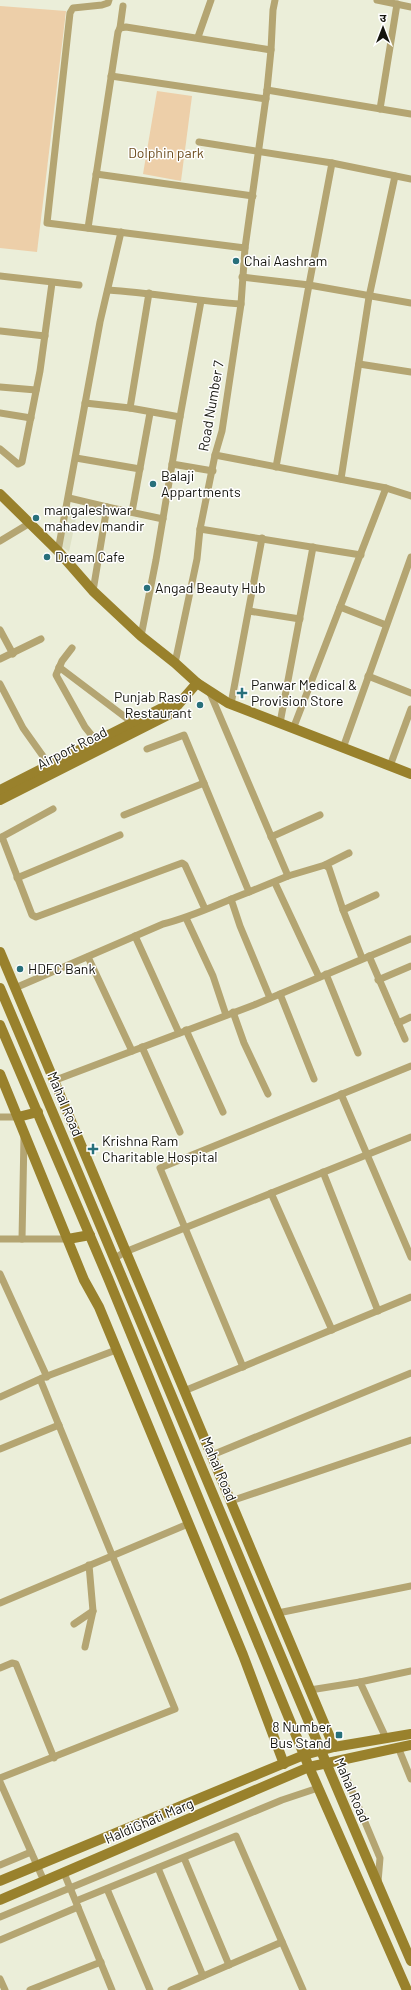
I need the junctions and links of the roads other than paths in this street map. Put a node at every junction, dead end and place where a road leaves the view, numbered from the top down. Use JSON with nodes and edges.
{"nodes":[{"id":1,"x":109,"y":0,"type":"edge"},
{"id":2,"x":210,"y":0,"type":"edge"},
{"id":3,"x":275,"y":0,"type":"edge"},
{"id":4,"x":378,"y":0,"type":"edge"},
{"id":5,"x":397,"y":4,"type":"junction"},
{"id":6,"x":123,"y":6,"type":"dead end"},
{"id":7,"x":411,"y":7,"type":"edge"},
{"id":8,"x":120,"y":28,"type":"junction"},
{"id":9,"x":198,"y":37,"type":"junction"},
{"id":10,"x":272,"y":50,"type":"junction"},
{"id":11,"x":111,"y":76,"type":"junction"},
{"id":12,"x":267,"y":90,"type":"junction"},
{"id":13,"x":266,"y":99,"type":"junction"},
{"id":14,"x":380,"y":109,"type":"junction"},
{"id":15,"x":411,"y":114,"type":"edge"},
{"id":16,"x":199,"y":142,"type":"dead end"},
{"id":17,"x":259,"y":151,"type":"junction"},
{"id":18,"x":332,"y":163,"type":"junction"},
{"id":19,"x":96,"y":174,"type":"junction"},
{"id":20,"x":396,"y":176,"type":"junction"},
{"id":21,"x":411,"y":179,"type":"edge"},
{"id":22,"x":253,"y":196,"type":"junction"},
{"id":23,"x":88,"y":228,"type":"junction"},
{"id":24,"x":121,"y":232,"type":"junction"},
{"id":25,"x":245,"y":248,"type":"junction"},
{"id":26,"x":0,"y":276,"type":"edge"},
{"id":27,"x":242,"y":277,"type":"junction"},
{"id":28,"x":52,"y":283,"type":"junction"},
{"id":29,"x":79,"y":285,"type":"dead end"},
{"id":30,"x":309,"y":285,"type":"junction"},
{"id":31,"x":108,"y":290,"type":"junction"},
{"id":32,"x":149,"y":293,"type":"junction"},
{"id":33,"x":369,"y":297,"type":"junction"},
{"id":34,"x":201,"y":301,"type":"junction"},
{"id":35,"x":411,"y":303,"type":"edge"},
{"id":36,"x":241,"y":304,"type":"junction"},
{"id":37,"x":0,"y":331,"type":"edge"},
{"id":38,"x":46,"y":336,"type":"junction"},
{"id":39,"x":359,"y":364,"type":"junction"},
{"id":40,"x":411,"y":372,"type":"edge"},
{"id":41,"x":0,"y":387,"type":"edge"},
{"id":42,"x":36,"y":390,"type":"junction"},
{"id":43,"x":85,"y":403,"type":"junction"},
{"id":44,"x":130,"y":408,"type":"junction"},
{"id":45,"x":150,"y":413,"type":"junction"},
{"id":46,"x":0,"y":414,"type":"edge"},
{"id":47,"x":180,"y":417,"type":"junction"},
{"id":48,"x":31,"y":418,"type":"junction"},
{"id":49,"x":0,"y":449,"type":"edge"},
{"id":50,"x":215,"y":456,"type":"junction"},
{"id":51,"x":76,"y":458,"type":"junction"},
{"id":52,"x":172,"y":464,"type":"junction"},
{"id":53,"x":276,"y":467,"type":"junction"},
{"id":54,"x":140,"y":469,"type":"junction"},
{"id":55,"x":213,"y":471,"type":"junction"},
{"id":56,"x":341,"y":479,"type":"junction"},
{"id":57,"x":386,"y":488,"type":"junction"},
{"id":58,"x":0,"y":494,"type":"edge"},
{"id":59,"x":411,"y":496,"type":"edge"},
{"id":60,"x":69,"y":498,"type":"junction"},
{"id":61,"x":107,"y":507,"type":"junction"},
{"id":62,"x":132,"y":512,"type":"junction"},
{"id":63,"x":163,"y":519,"type":"junction"},
{"id":64,"x":30,"y":523,"type":"junction"},
{"id":65,"x":200,"y":529,"type":"junction"},
{"id":66,"x":262,"y":538,"type":"junction"},
{"id":67,"x":0,"y":541,"type":"edge"},
{"id":68,"x":313,"y":546,"type":"junction"},
{"id":69,"x":58,"y":551,"type":"junction"},
{"id":70,"x":360,"y":555,"type":"junction"},
{"id":71,"x":411,"y":557,"type":"edge"},
{"id":72,"x":93,"y":592,"type":"junction"},
{"id":73,"x":340,"y":607,"type":"junction"},
{"id":74,"x":248,"y":611,"type":"junction"},
{"id":75,"x":300,"y":619,"type":"junction"},
{"id":76,"x":386,"y":625,"type":"junction"},
{"id":77,"x":0,"y":630,"type":"edge"},
{"id":78,"x":141,"y":636,"type":"junction"},
{"id":79,"x":41,"y":639,"type":"dead end"},
{"id":80,"x":72,"y":648,"type":"dead end"},
{"id":81,"x":13,"y":654,"type":"junction"},
{"id":82,"x":0,"y":660,"type":"edge"},
{"id":83,"x":175,"y":662,"type":"junction"},
{"id":84,"x":59,"y":667,"type":"junction"},
{"id":85,"x":368,"y":676,"type":"junction"},
{"id":86,"x":196,"y":683,"type":"junction"},
{"id":87,"x":0,"y":684,"type":"edge"},
{"id":88,"x":411,"y":692,"type":"edge"},
{"id":89,"x":210,"y":693,"type":"junction"},
{"id":90,"x":184,"y":700,"type":"junction"},
{"id":91,"x":231,"y":704,"type":"junction"},
{"id":92,"x":411,"y":710,"type":"edge"},
{"id":93,"x":133,"y":723,"type":"junction"},
{"id":94,"x":280,"y":724,"type":"junction"},
{"id":95,"x":294,"y":729,"type":"junction"},
{"id":96,"x":98,"y":742,"type":"junction"},
{"id":97,"x":343,"y":748,"type":"junction"},
{"id":98,"x":147,"y":749,"type":"dead end"},
{"id":99,"x":50,"y":766,"type":"junction"},
{"id":100,"x":390,"y":766,"type":"junction"},
{"id":101,"x":411,"y":774,"type":"edge"},
{"id":102,"x":204,"y":783,"type":"junction"},
{"id":103,"x":1,"y":788,"type":"edge"},
{"id":104,"x":0,"y":800,"type":"edge"},
{"id":105,"x":53,"y":809,"type":"dead end"},
{"id":106,"x":124,"y":815,"type":"dead end"},
{"id":107,"x":320,"y":815,"type":"dead end"},
{"id":108,"x":120,"y":835,"type":"dead end"},
{"id":109,"x":1,"y":837,"type":"edge"},
{"id":110,"x":271,"y":837,"type":"junction"},
{"id":111,"x":349,"y":853,"type":"dead end"},
{"id":112,"x":325,"y":865,"type":"junction"},
{"id":113,"x":288,"y":876,"type":"junction"},
{"id":114,"x":16,"y":878,"type":"junction"},
{"id":115,"x":275,"y":883,"type":"junction"},
{"id":116,"x":249,"y":892,"type":"junction"},
{"id":117,"x":376,"y":895,"type":"dead end"},
{"id":118,"x":232,"y":899,"type":"junction"},
{"id":119,"x":205,"y":909,"type":"junction"},
{"id":120,"x":343,"y":910,"type":"junction"},
{"id":121,"x":186,"y":918,"type":"junction"},
{"id":122,"x":136,"y":936,"type":"junction"},
{"id":123,"x":410,"y":939,"type":"dead end"},
{"id":124,"x":0,"y":952,"type":"edge"},
{"id":125,"x":88,"y":957,"type":"junction"},
{"id":126,"x":365,"y":957,"type":"junction"},
{"id":127,"x":411,"y":966,"type":"edge"},
{"id":128,"x":326,"y":974,"type":"junction"},
{"id":129,"x":319,"y":977,"type":"junction"},
{"id":130,"x":378,"y":980,"type":"junction"},
{"id":131,"x":0,"y":988,"type":"edge"},
{"id":132,"x":15,"y":988,"type":"junction"},
{"id":133,"x":280,"y":994,"type":"junction"},
{"id":134,"x":270,"y":998,"type":"junction"},
{"id":135,"x":229,"y":1014,"type":"junction"},
{"id":136,"x":411,"y":1017,"type":"edge"},
{"id":137,"x":398,"y":1022,"type":"junction"},
{"id":138,"x":0,"y":1026,"type":"edge"},
{"id":139,"x":186,"y":1030,"type":"junction"},
{"id":140,"x":179,"y":1033,"type":"junction"},
{"id":141,"x":405,"y":1039,"type":"dead end"},
{"id":142,"x":142,"y":1047,"type":"junction"},
{"id":143,"x":132,"y":1051,"type":"junction"},
{"id":144,"x":358,"y":1053,"type":"dead end"},
{"id":145,"x":411,"y":1066,"type":"edge"},
{"id":146,"x":0,"y":1074,"type":"edge"},
{"id":147,"x":314,"y":1079,"type":"dead end"},
{"id":148,"x":53,"y":1081,"type":"junction"},
{"id":149,"x":268,"y":1094,"type":"dead end"},
{"id":150,"x":341,"y":1094,"type":"junction"},
{"id":151,"x":38,"y":1112,"type":"junction"},
{"id":152,"x":223,"y":1112,"type":"dead end"},
{"id":153,"x":18,"y":1117,"type":"junction"},
{"id":154,"x":0,"y":1118,"type":"edge"},
{"id":155,"x":24,"y":1132,"type":"junction"},
{"id":156,"x":180,"y":1132,"type":"dead end"},
{"id":157,"x":411,"y":1137,"type":"edge"},
{"id":158,"x":367,"y":1154,"type":"junction"},
{"id":159,"x":323,"y":1172,"type":"junction"},
{"id":160,"x":271,"y":1193,"type":"junction"},
{"id":161,"x":185,"y":1228,"type":"junction"},
{"id":162,"x":90,"y":1235,"type":"junction"},
{"id":163,"x":0,"y":1239,"type":"edge"},
{"id":164,"x":22,"y":1239,"type":"junction"},
{"id":165,"x":68,"y":1239,"type":"junction"},
{"id":166,"x":125,"y":1252,"type":"junction"},
{"id":167,"x":411,"y":1257,"type":"edge"},
{"id":168,"x":115,"y":1258,"type":"junction"},
{"id":169,"x":0,"y":1274,"type":"edge"},
{"id":170,"x":411,"y":1297,"type":"edge"},
{"id":171,"x":378,"y":1310,"type":"junction"},
{"id":172,"x":332,"y":1330,"type":"junction"},
{"id":173,"x":116,"y":1350,"type":"junction"},
{"id":174,"x":243,"y":1367,"type":"junction"},
{"id":175,"x":411,"y":1373,"type":"edge"},
{"id":176,"x":43,"y":1378,"type":"junction"},
{"id":177,"x":184,"y":1391,"type":"junction"},
{"id":178,"x":0,"y":1397,"type":"edge"},
{"id":179,"x":59,"y":1424,"type":"junction"},
{"id":180,"x":411,"y":1440,"type":"edge"},
{"id":181,"x":0,"y":1449,"type":"edge"},
{"id":182,"x":212,"y":1455,"type":"junction"},
{"id":183,"x":231,"y":1501,"type":"junction"},
{"id":184,"x":188,"y":1524,"type":"junction"},
{"id":185,"x":113,"y":1555,"type":"junction"},
{"id":186,"x":89,"y":1565,"type":"junction"},
{"id":187,"x":411,"y":1586,"type":"edge"},
{"id":188,"x":0,"y":1602,"type":"edge"},
{"id":189,"x":93,"y":1611,"type":"junction"},
{"id":190,"x":278,"y":1613,"type":"junction"},
{"id":191,"x":74,"y":1624,"type":"dead end"},
{"id":192,"x":84,"y":1647,"type":"dead end"},
{"id":193,"x":0,"y":1668,"type":"edge"},
{"id":194,"x":411,"y":1671,"type":"edge"},
{"id":195,"x":360,"y":1682,"type":"junction"},
{"id":196,"x":310,"y":1690,"type":"junction"},
{"id":197,"x":411,"y":1734,"type":"edge"},
{"id":198,"x":386,"y":1738,"type":"junction"},
{"id":199,"x":411,"y":1745,"type":"edge"},
{"id":200,"x":334,"y":1747,"type":"junction"},
{"id":201,"x":398,"y":1747,"type":"junction"},
{"id":202,"x":321,"y":1751,"type":"junction"},
{"id":203,"x":304,"y":1756,"type":"junction"},
{"id":204,"x":54,"y":1758,"type":"junction"},
{"id":205,"x":339,"y":1760,"type":"junction"},
{"id":206,"x":325,"y":1763,"type":"junction"},
{"id":207,"x":284,"y":1764,"type":"junction"},
{"id":208,"x":309,"y":1767,"type":"junction"},
{"id":209,"x":0,"y":1778,"type":"edge"},
{"id":210,"x":411,"y":1779,"type":"edge"},
{"id":211,"x":0,"y":1782,"type":"edge"},
{"id":212,"x":318,"y":1788,"type":"junction"},
{"id":213,"x":31,"y":1852,"type":"junction"},
{"id":214,"x":184,"y":1858,"type":"junction"},
{"id":215,"x":0,"y":1866,"type":"edge"},
{"id":216,"x":38,"y":1866,"type":"junction"},
{"id":217,"x":158,"y":1868,"type":"junction"},
{"id":218,"x":64,"y":1873,"type":"junction"},
{"id":219,"x":0,"y":1881,"type":"edge"},
{"id":220,"x":44,"y":1881,"type":"junction"},
{"id":221,"x":378,"y":1884,"type":"junction"},
{"id":222,"x":70,"y":1888,"type":"junction"},
{"id":223,"x":107,"y":1889,"type":"junction"},
{"id":224,"x":0,"y":1900,"type":"edge"},
{"id":225,"x":77,"y":1904,"type":"junction"},
{"id":226,"x":0,"y":1917,"type":"edge"},
{"id":227,"x":0,"y":1940,"type":"edge"},
{"id":228,"x":282,"y":1942,"type":"junction"},
{"id":229,"x":411,"y":1961,"type":"edge"},
{"id":230,"x":101,"y":1962,"type":"junction"},
{"id":231,"x":229,"y":1965,"type":"junction"},
{"id":232,"x":203,"y":1976,"type":"junction"},
{"id":233,"x":0,"y":1979,"type":"edge"},
{"id":234,"x":4,"y":1990,"type":"edge"},
{"id":235,"x":30,"y":1990,"type":"edge"},
{"id":236,"x":112,"y":1990,"type":"edge"},
{"id":237,"x":150,"y":1990,"type":"edge"},
{"id":238,"x":171,"y":1990,"type":"edge"},
{"id":239,"x":303,"y":1990,"type":"edge"},
{"id":240,"x":407,"y":1990,"type":"edge"}],
"edges":[{"from":1,"to":23,"type":"street"},
{"from":2,"to":9,"type":"street"},
{"from":3,"to":10,"type":"street","name":"Road Number 7"},
{"from":4,"to":5,"type":"street"},
{"from":5,"to":7,"type":"street"},
{"from":5,"to":14,"type":"street"},
{"from":6,"to":8,"type":"street"},
{"from":8,"to":9,"type":"street"},
{"from":8,"to":11,"type":"street"},
{"from":9,"to":10,"type":"street"},
{"from":10,"to":12,"type":"street","name":"Road Number 7"},
{"from":11,"to":13,"type":"street"},
{"from":11,"to":19,"type":"street"},
{"from":12,"to":13,"type":"street","name":"Road Number 7"},
{"from":12,"to":14,"type":"street"},
{"from":13,"to":17,"type":"street","name":"Road Number 7"},
{"from":14,"to":15,"type":"street"},
{"from":16,"to":17,"type":"street"},
{"from":17,"to":18,"type":"street"},
{"from":17,"to":22,"type":"street","name":"Road Number 7"},
{"from":18,"to":20,"type":"street"},
{"from":18,"to":30,"type":"street"},
{"from":19,"to":22,"type":"street"},
{"from":19,"to":23,"type":"street"},
{"from":20,"to":21,"type":"street"},
{"from":20,"to":33,"type":"street"},
{"from":22,"to":25,"type":"street","name":"Road Number 7"},
{"from":23,"to":24,"type":"street"},
{"from":24,"to":25,"type":"street"},
{"from":24,"to":31,"type":"street"},
{"from":25,"to":27,"type":"street","name":"Road Number 7"},
{"from":26,"to":28,"type":"street"},
{"from":27,"to":30,"type":"street"},
{"from":27,"to":36,"type":"street","name":"Road Number 7"},
{"from":28,"to":29,"type":"street"},
{"from":28,"to":38,"type":"street"},
{"from":30,"to":33,"type":"street"},
{"from":30,"to":53,"type":"street"},
{"from":31,"to":32,"type":"street"},
{"from":31,"to":43,"type":"street"},
{"from":32,"to":34,"type":"street"},
{"from":32,"to":44,"type":"street"},
{"from":33,"to":35,"type":"street"},
{"from":33,"to":39,"type":"street"},
{"from":34,"to":36,"type":"street"},
{"from":34,"to":47,"type":"street"},
{"from":36,"to":50,"type":"street","name":"Road Number 7"},
{"from":37,"to":38,"type":"street"},
{"from":38,"to":42,"type":"street"},
{"from":39,"to":40,"type":"street"},
{"from":39,"to":56,"type":"street"},
{"from":41,"to":42,"type":"street"},
{"from":42,"to":48,"type":"street"},
{"from":43,"to":44,"type":"street"},
{"from":43,"to":51,"type":"street"},
{"from":44,"to":45,"type":"street"},
{"from":45,"to":47,"type":"street"},
{"from":45,"to":54,"type":"street"},
{"from":46,"to":48,"type":"street"},
{"from":47,"to":52,"type":"street"},
{"from":48,"to":49,"type":"street"},
{"from":50,"to":53,"type":"street"},
{"from":50,"to":55,"type":"street","name":"Road Number 7"},
{"from":51,"to":54,"type":"street"},
{"from":51,"to":60,"type":"street"},
{"from":52,"to":55,"type":"street"},
{"from":52,"to":63,"type":"street"},
{"from":53,"to":56,"type":"street"},
{"from":54,"to":62,"type":"street"},
{"from":55,"to":65,"type":"street","name":"Road Number 7"},
{"from":56,"to":57,"type":"street"},
{"from":57,"to":59,"type":"street"},
{"from":57,"to":70,"type":"street"},
{"from":58,"to":64,"type":"street"},
{"from":60,"to":61,"type":"street"},
{"from":60,"to":69,"type":"street"},
{"from":61,"to":62,"type":"street"},
{"from":61,"to":72,"type":"street"},
{"from":62,"to":63,"type":"street"},
{"from":63,"to":78,"type":"street"},
{"from":64,"to":67,"type":"street"},
{"from":64,"to":69,"type":"street"},
{"from":65,"to":66,"type":"street"},
{"from":65,"to":83,"type":"street","name":"Road Number 7"},
{"from":66,"to":68,"type":"street"},
{"from":66,"to":74,"type":"street"},
{"from":68,"to":70,"type":"street"},
{"from":68,"to":75,"type":"street"},
{"from":69,"to":72,"type":"street"},
{"from":70,"to":73,"type":"street"},
{"from":71,"to":76,"type":"street"},
{"from":72,"to":78,"type":"street"},
{"from":73,"to":76,"type":"street"},
{"from":73,"to":95,"type":"street"},
{"from":74,"to":75,"type":"street"},
{"from":74,"to":91,"type":"street"},
{"from":75,"to":94,"type":"street"},
{"from":76,"to":85,"type":"street"},
{"from":77,"to":81,"type":"street"},
{"from":78,"to":83,"type":"street"},
{"from":79,"to":81,"type":"street"},
{"from":80,"to":84,"type":"street"},
{"from":81,"to":82,"type":"street"},
{"from":83,"to":86,"type":"street"},
{"from":84,"to":93,"type":"street"},
{"from":84,"to":96,"type":"street"},
{"from":85,"to":88,"type":"street"},
{"from":85,"to":97,"type":"street"},
{"from":86,"to":89,"type":"street"},
{"from":86,"to":90,"type":"street"},
{"from":87,"to":99,"type":"street"},
{"from":89,"to":91,"type":"street"},
{"from":89,"to":110,"type":"street"},
{"from":90,"to":93,"type":"street","name":"Airport Road"},
{"from":90,"to":104,"type":"street","name":"Airport Road"},
{"from":91,"to":94,"type":"street"},
{"from":92,"to":100,"type":"street"},
{"from":93,"to":96,"type":"street","name":"Airport Road"},
{"from":94,"to":95,"type":"street"},
{"from":95,"to":97,"type":"street"},
{"from":96,"to":99,"type":"street","name":"Airport Road"},
{"from":97,"to":100,"type":"street"},
{"from":98,"to":102,"type":"street"},
{"from":99,"to":103,"type":"street","name":"Airport Road"},
{"from":100,"to":101,"type":"street"},
{"from":102,"to":106,"type":"street"},
{"from":102,"to":116,"type":"street"},
{"from":105,"to":109,"type":"street"},
{"from":107,"to":110,"type":"street"},
{"from":108,"to":114,"type":"street"},
{"from":109,"to":114,"type":"street"},
{"from":110,"to":113,"type":"street"},
{"from":111,"to":112,"type":"street"},
{"from":112,"to":113,"type":"street"},
{"from":112,"to":120,"type":"street"},
{"from":113,"to":115,"type":"street"},
{"from":114,"to":119,"type":"street"},
{"from":115,"to":116,"type":"street"},
{"from":115,"to":129,"type":"street"},
{"from":116,"to":118,"type":"street"},
{"from":117,"to":120,"type":"street"},
{"from":118,"to":119,"type":"street"},
{"from":118,"to":134,"type":"street"},
{"from":119,"to":121,"type":"street"},
{"from":120,"to":126,"type":"street"},
{"from":121,"to":122,"type":"street"},
{"from":121,"to":135,"type":"street"},
{"from":122,"to":125,"type":"street"},
{"from":122,"to":140,"type":"street"},
{"from":123,"to":126,"type":"street"},
{"from":124,"to":132,"type":"street"},
{"from":125,"to":132,"type":"street"},
{"from":125,"to":143,"type":"street"},
{"from":126,"to":128,"type":"street"},
{"from":126,"to":130,"type":"street"},
{"from":127,"to":130,"type":"street"},
{"from":128,"to":129,"type":"street"},
{"from":128,"to":144,"type":"street"},
{"from":129,"to":133,"type":"street"},
{"from":130,"to":137,"type":"street"},
{"from":131,"to":168,"type":"street","name":"Mahal Road"},
{"from":132,"to":148,"type":"street"},
{"from":133,"to":134,"type":"street"},
{"from":133,"to":147,"type":"street"},
{"from":134,"to":135,"type":"street"},
{"from":135,"to":139,"type":"street"},
{"from":135,"to":149,"type":"street"},
{"from":136,"to":137,"type":"street"},
{"from":137,"to":141,"type":"street"},
{"from":138,"to":151,"type":"street","name":"Mahal Road"},
{"from":139,"to":140,"type":"street"},
{"from":139,"to":152,"type":"street"},
{"from":140,"to":142,"type":"street"},
{"from":142,"to":143,"type":"street"},
{"from":142,"to":156,"type":"street"},
{"from":143,"to":148,"type":"street"},
{"from":145,"to":150,"type":"street"},
{"from":146,"to":153,"type":"street"},
{"from":148,"to":166,"type":"street"},
{"from":150,"to":158,"type":"street"},
{"from":150,"to":161,"type":"street"},
{"from":151,"to":153,"type":"street"},
{"from":151,"to":162,"type":"street","name":"Mahal Road"},
{"from":153,"to":154,"type":"street"},
{"from":153,"to":155,"type":"street"},
{"from":155,"to":164,"type":"street"},
{"from":155,"to":165,"type":"street"},
{"from":157,"to":158,"type":"street"},
{"from":158,"to":159,"type":"street"},
{"from":158,"to":167,"type":"street"},
{"from":159,"to":160,"type":"street"},
{"from":159,"to":171,"type":"street"},
{"from":160,"to":161,"type":"street"},
{"from":160,"to":172,"type":"street"},
{"from":161,"to":166,"type":"street"},
{"from":161,"to":174,"type":"street"},
{"from":162,"to":165,"type":"street"},
{"from":162,"to":203,"type":"street","name":"Mahal Road"},
{"from":163,"to":164,"type":"street"},
{"from":164,"to":165,"type":"street"},
{"from":165,"to":173,"type":"street"},
{"from":166,"to":168,"type":"street"},
{"from":166,"to":177,"type":"street"},
{"from":168,"to":202,"type":"street","name":"Mahal Road"},
{"from":169,"to":176,"type":"street"},
{"from":170,"to":171,"type":"street"},
{"from":171,"to":172,"type":"street"},
{"from":172,"to":174,"type":"street"},
{"from":173,"to":176,"type":"street"},
{"from":173,"to":184,"type":"street"},
{"from":174,"to":177,"type":"street"},
{"from":175,"to":182,"type":"street"},
{"from":176,"to":178,"type":"street"},
{"from":176,"to":179,"type":"street"},
{"from":177,"to":182,"type":"street"},
{"from":179,"to":181,"type":"street"},
{"from":179,"to":185,"type":"street"},
{"from":180,"to":183,"type":"street"},
{"from":182,"to":183,"type":"street"},
{"from":183,"to":190,"type":"street"},
{"from":184,"to":185,"type":"street"},
{"from":184,"to":207,"type":"street"},
{"from":185,"to":186,"type":"street"},
{"from":185,"to":204,"type":"street"},
{"from":186,"to":188,"type":"street"},
{"from":186,"to":189,"type":"street"},
{"from":187,"to":190,"type":"street"},
{"from":189,"to":191,"type":"street"},
{"from":189,"to":192,"type":"street"},
{"from":190,"to":196,"type":"street"},
{"from":193,"to":204,"type":"street"},
{"from":194,"to":195,"type":"street"},
{"from":195,"to":196,"type":"street"},
{"from":195,"to":198,"type":"street"},
{"from":196,"to":200,"type":"street"},
{"from":197,"to":198,"type":"street","name":"HaldiGhati Marg"},
{"from":198,"to":200,"type":"street","name":"HaldiGhati Marg"},
{"from":199,"to":201,"type":"street","name":"HaldiGhati Marg"},
{"from":200,"to":202,"type":"street","name":"HaldiGhati Marg"},
{"from":201,"to":205,"type":"street","name":"HaldiGhati Marg"},
{"from":201,"to":210,"type":"street"},
{"from":202,"to":203,"type":"street","name":"HaldiGhati Marg"},
{"from":202,"to":206,"type":"street","name":"Mahal Road"},
{"from":203,"to":207,"type":"street","name":"HaldiGhati Marg"},
{"from":203,"to":208,"type":"street","name":"Mahal Road"},
{"from":204,"to":209,"type":"street"},
{"from":205,"to":206,"type":"street","name":"HaldiGhati Marg"},
{"from":205,"to":221,"type":"street"},
{"from":206,"to":208,"type":"street","name":"HaldiGhati Marg"},
{"from":206,"to":221,"type":"street","name":"Mahal Road"},
{"from":207,"to":216,"type":"street","name":"HaldiGhati Marg"},
{"from":208,"to":212,"type":"street","name":"Mahal Road"},
{"from":208,"to":218,"type":"street","name":"HaldiGhati Marg"},
{"from":211,"to":213,"type":"street"},
{"from":212,"to":222,"type":"street"},
{"from":212,"to":240,"type":"street","name":"Mahal Road"},
{"from":213,"to":215,"type":"street"},
{"from":213,"to":216,"type":"street"},
{"from":214,"to":217,"type":"street"},
{"from":214,"to":228,"type":"street"},
{"from":214,"to":231,"type":"street"},
{"from":216,"to":219,"type":"street","name":"HaldiGhati Marg"},
{"from":216,"to":220,"type":"street"},
{"from":217,"to":223,"type":"street"},
{"from":217,"to":232,"type":"street"},
{"from":218,"to":220,"type":"street","name":"HaldiGhati Marg"},
{"from":218,"to":222,"type":"street"},
{"from":220,"to":224,"type":"street","name":"HaldiGhati Marg"},
{"from":221,"to":229,"type":"street","name":"Mahal Road"},
{"from":222,"to":225,"type":"street"},
{"from":222,"to":226,"type":"street"},
{"from":223,"to":225,"type":"street"},
{"from":223,"to":237,"type":"street"},
{"from":225,"to":227,"type":"street"},
{"from":225,"to":230,"type":"street"},
{"from":228,"to":231,"type":"street"},
{"from":228,"to":239,"type":"street"},
{"from":230,"to":235,"type":"street"},
{"from":230,"to":236,"type":"street"},
{"from":231,"to":232,"type":"street"},
{"from":232,"to":238,"type":"street"},
{"from":233,"to":234,"type":"street"}]}
